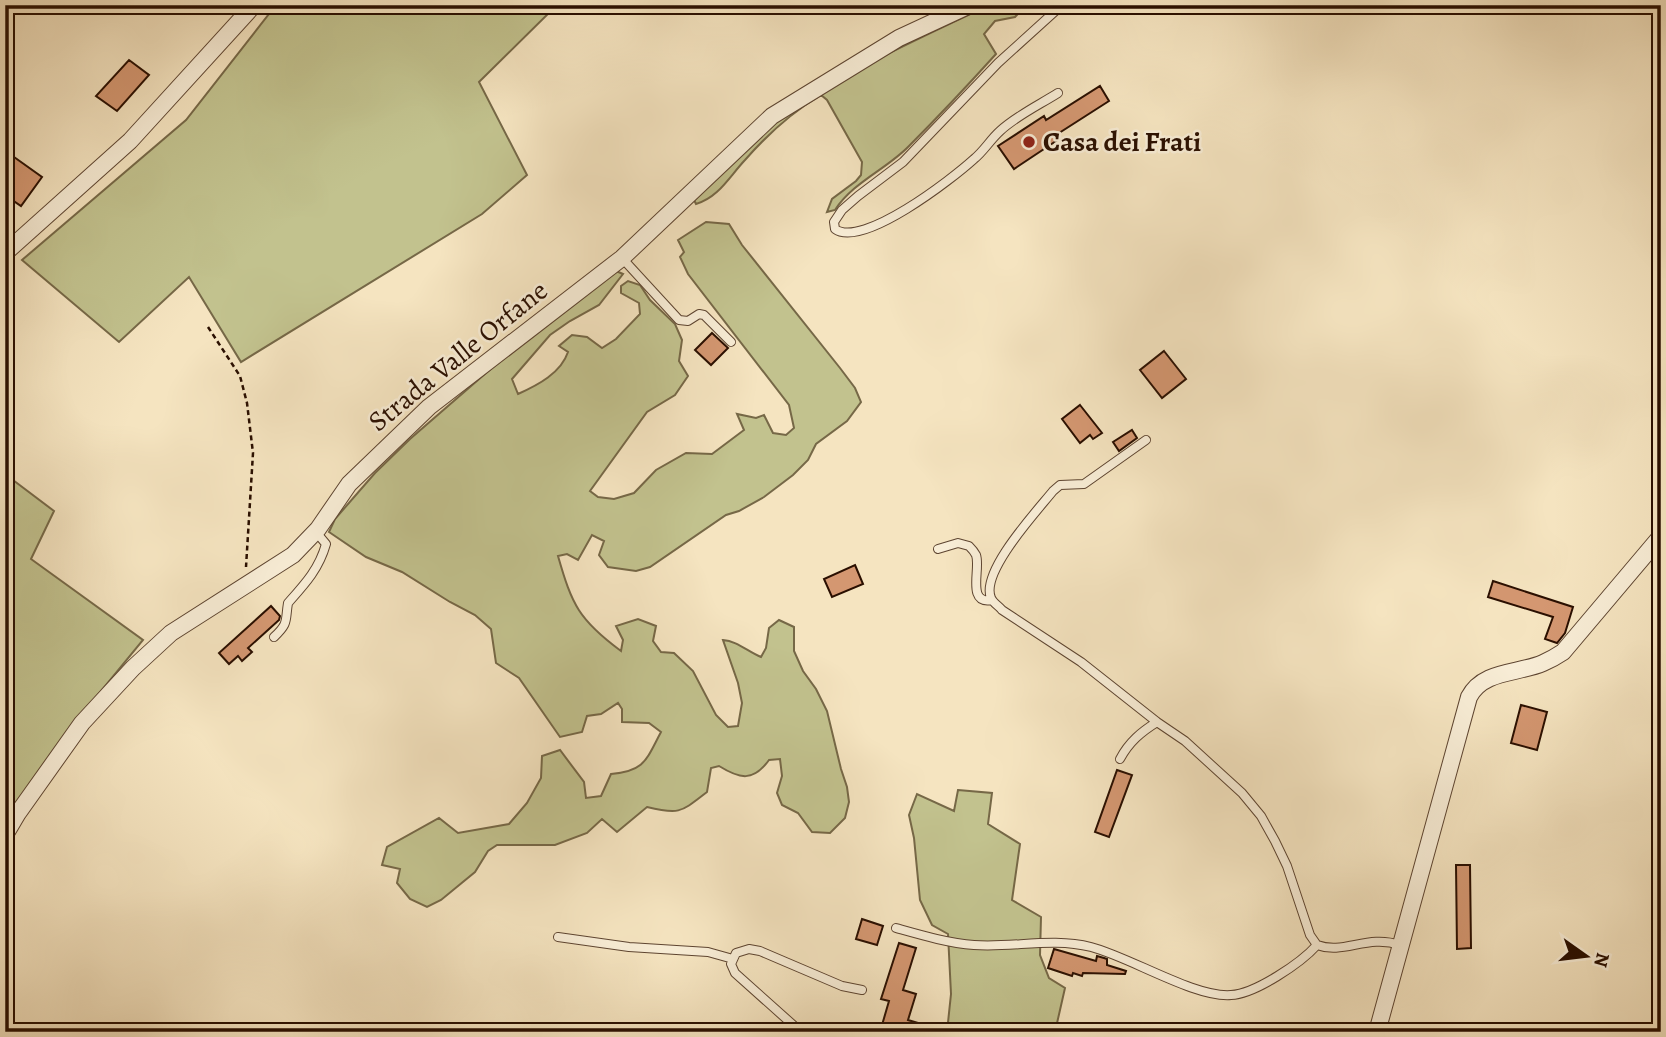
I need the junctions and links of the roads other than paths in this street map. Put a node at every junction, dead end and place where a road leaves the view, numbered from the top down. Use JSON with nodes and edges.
{"nodes":[{"id":1,"x":254,"y":5,"type":"edge"},
{"id":2,"x":970,"y":5,"type":"edge"},
{"id":3,"x":1062,"y":5,"type":"edge"},
{"id":4,"x":1058,"y":93,"type":"dead end"},
{"id":5,"x":5,"y":253,"type":"edge"},
{"id":6,"x":622,"y":258,"type":"junction"},
{"id":7,"x":731,"y":342,"type":"dead end"},
{"id":8,"x":1146,"y":440,"type":"dead end"},
{"id":9,"x":316,"y":531,"type":"junction"},
{"id":10,"x":1661,"y":536,"type":"edge"},
{"id":11,"x":938,"y":549,"type":"dead end"},
{"id":12,"x":992,"y":600,"type":"junction"},
{"id":13,"x":274,"y":637,"type":"dead end"},
{"id":14,"x":1157,"y":722,"type":"junction"},
{"id":15,"x":1120,"y":759,"type":"dead end"},
{"id":16,"x":5,"y":835,"type":"edge"},
{"id":17,"x":896,"y":928,"type":"dead end"},
{"id":18,"x":558,"y":937,"type":"dead end"},
{"id":19,"x":1317,"y":945,"type":"junction"},
{"id":20,"x":1400,"y":945,"type":"junction"},
{"id":21,"x":733,"y":959,"type":"junction"},
{"id":22,"x":862,"y":990,"type":"dead end"},
{"id":23,"x":801,"y":1032,"type":"edge"},
{"id":24,"x":1377,"y":1032,"type":"edge"}],
"edges":[{"from":1,"to":5,"type":"street"},
{"from":2,"to":6,"type":"street","name":"Strada Valle Orfane"},
{"from":3,"to":4,"type":"lane"},
{"from":6,"to":7,"type":"lane"},
{"from":6,"to":9,"type":"street","name":"Strada Valle Orfane"},
{"from":8,"to":12,"type":"lane"},
{"from":9,"to":13,"type":"lane"},
{"from":9,"to":16,"type":"street","name":"Strada Valle Orfane"},
{"from":10,"to":20,"type":"street"},
{"from":11,"to":12,"type":"lane"},
{"from":12,"to":14,"type":"lane"},
{"from":14,"to":15,"type":"lane"},
{"from":14,"to":19,"type":"lane"},
{"from":17,"to":19,"type":"lane"},
{"from":18,"to":21,"type":"lane"},
{"from":19,"to":20,"type":"lane"},
{"from":20,"to":24,"type":"street"},
{"from":21,"to":22,"type":"lane"},
{"from":21,"to":23,"type":"lane"}]}
